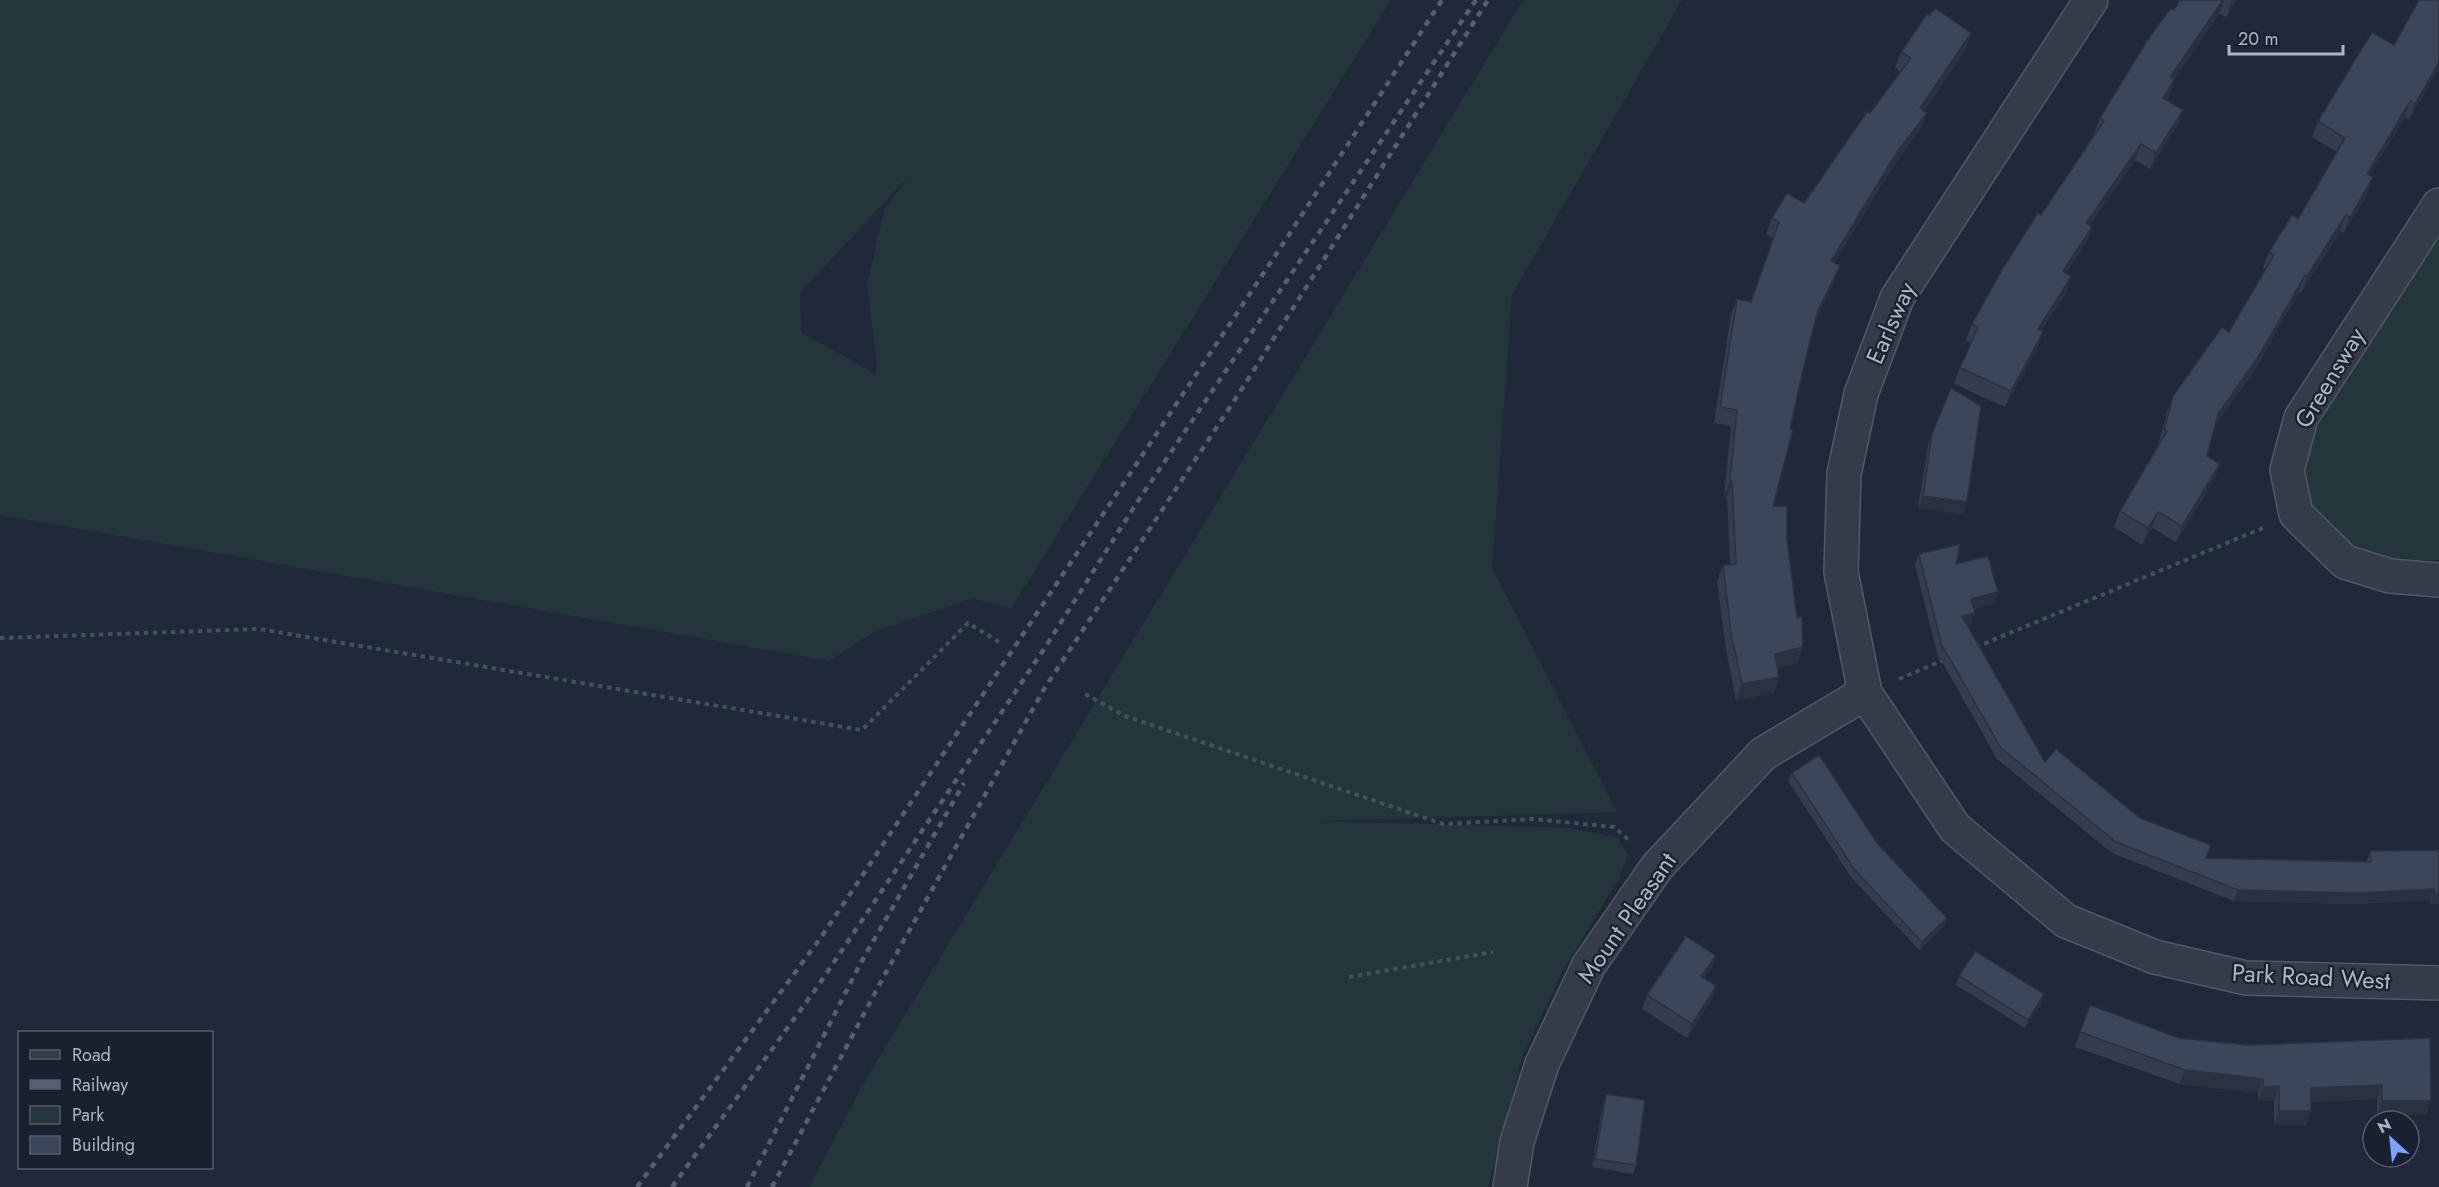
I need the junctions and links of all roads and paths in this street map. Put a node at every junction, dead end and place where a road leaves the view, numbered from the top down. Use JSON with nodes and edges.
{"nodes":[{"id":1,"x":2091,"y":0,"type":"edge"},
{"id":2,"x":2439,"y":206,"type":"edge"},
{"id":3,"x":2296,"y":514,"type":"junction"},
{"id":4,"x":2439,"y":580,"type":"edge"},
{"id":5,"x":0,"y":638,"type":"edge"},
{"id":6,"x":999,"y":642,"type":"dead end"},
{"id":7,"x":1976,"y":647,"type":"edge"},
{"id":8,"x":1953,"y":656,"type":"edge"},
{"id":9,"x":1865,"y":693,"type":"junction"},
{"id":10,"x":1085,"y":694,"type":"dead end"},
{"id":11,"x":1657,"y":867,"type":"junction"},
{"id":12,"x":1493,"y":952,"type":"dead end"},
{"id":13,"x":1349,"y":977,"type":"dead end"},
{"id":14,"x":2439,"y":982,"type":"edge"},
{"id":15,"x":1510,"y":1187,"type":"edge"}],
"edges":[{"from":1,"to":9,"type":"street","name":"Earlsway"},
{"from":2,"to":3,"type":"street","name":"Greensway"},
{"from":3,"to":4,"type":"street"},
{"from":3,"to":7,"type":"path"},
{"from":5,"to":6,"type":"path"},
{"from":8,"to":9,"type":"path"},
{"from":9,"to":11,"type":"street","name":"Mount Pleasant"},
{"from":9,"to":14,"type":"street","name":"Park Road West"},
{"from":10,"to":11,"type":"path"},
{"from":11,"to":15,"type":"street","name":"Mount Pleasant"},
{"from":12,"to":13,"type":"path"}]}
